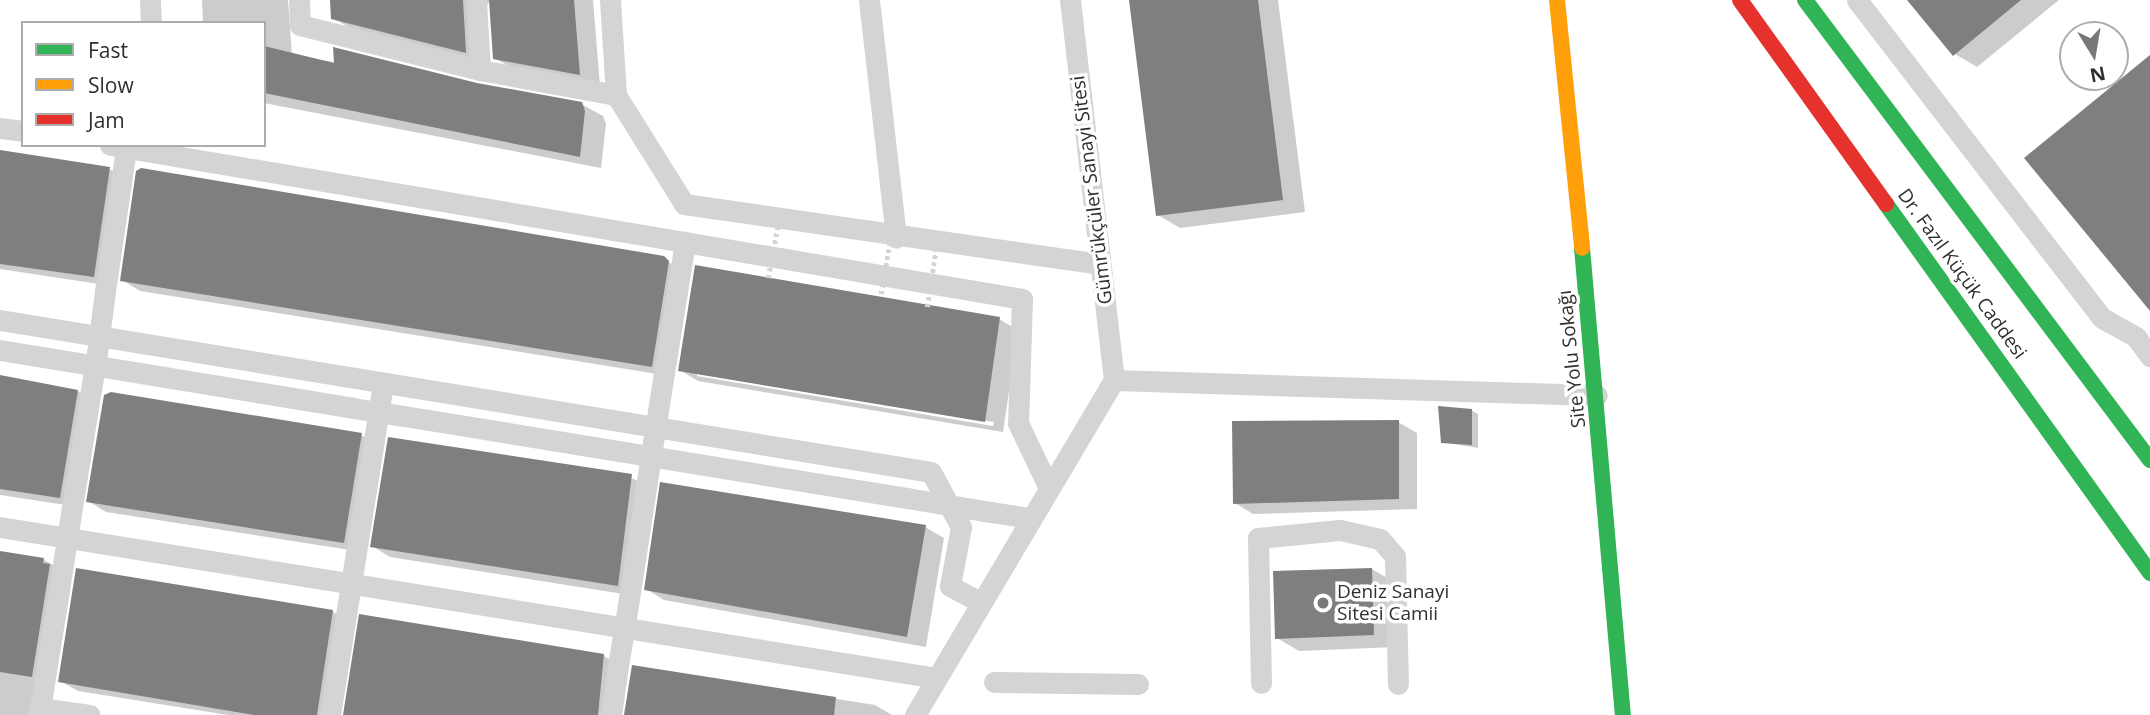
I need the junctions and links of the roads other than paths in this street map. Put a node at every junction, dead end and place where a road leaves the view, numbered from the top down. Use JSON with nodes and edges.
{"nodes":[{"id":1,"x":150,"y":0,"type":"edge"},
{"id":2,"x":299,"y":0,"type":"edge"},
{"id":3,"x":476,"y":0,"type":"edge"},
{"id":4,"x":610,"y":0,"type":"edge"},
{"id":5,"x":869,"y":0,"type":"edge"},
{"id":6,"x":1070,"y":0,"type":"edge"},
{"id":7,"x":1557,"y":0,"type":"edge"},
{"id":8,"x":1740,"y":0,"type":"edge"},
{"id":9,"x":1805,"y":0,"type":"edge"},
{"id":10,"x":1857,"y":0,"type":"edge"},
{"id":11,"x":151,"y":21,"type":"edge"},
{"id":12,"x":480,"y":70,"type":"junction"},
{"id":13,"x":616,"y":95,"type":"junction"},
{"id":14,"x":0,"y":128,"type":"edge"},
{"id":15,"x":21,"y":131,"type":"edge"},
{"id":16,"x":118,"y":147,"type":"edge"},
{"id":17,"x":158,"y":149,"type":"edge"},
{"id":18,"x":894,"y":236,"type":"junction"},
{"id":19,"x":685,"y":242,"type":"junction"},
{"id":20,"x":1100,"y":264,"type":"junction"},
{"id":21,"x":0,"y":320,"type":"edge"},
{"id":22,"x":0,"y":350,"type":"edge"},
{"id":23,"x":2150,"y":356,"type":"edge"},
{"id":24,"x":96,"y":360,"type":"junction"},
{"id":25,"x":1114,"y":380,"type":"junction"},
{"id":26,"x":383,"y":383,"type":"junction"},
{"id":27,"x":1597,"y":395,"type":"junction"},
{"id":28,"x":2143,"y":435,"type":"edge"},
{"id":29,"x":652,"y":450,"type":"junction"},
{"id":30,"x":2150,"y":460,"type":"edge"},
{"id":31,"x":1048,"y":486,"type":"junction"},
{"id":32,"x":1028,"y":518,"type":"junction"},
{"id":33,"x":0,"y":527,"type":"edge"},
{"id":34,"x":2150,"y":573,"type":"edge"},
{"id":35,"x":351,"y":584,"type":"junction"},
{"id":36,"x":980,"y":603,"type":"junction"},
{"id":37,"x":936,"y":678,"type":"junction"},
{"id":38,"x":994,"y":682,"type":"dead end"},
{"id":39,"x":1261,"y":683,"type":"dead end"},
{"id":40,"x":1138,"y":684,"type":"dead end"},
{"id":41,"x":1398,"y":684,"type":"dead end"},
{"id":42,"x":40,"y":711,"type":"edge"},
{"id":43,"x":90,"y":715,"type":"edge"},
{"id":44,"x":331,"y":715,"type":"edge"},
{"id":45,"x":611,"y":715,"type":"edge"},
{"id":46,"x":915,"y":715,"type":"edge"},
{"id":47,"x":1623,"y":715,"type":"edge"}],
"edges":[{"from":1,"to":11,"type":"lane"},
{"from":2,"to":12,"type":"lane"},
{"from":3,"to":12,"type":"lane"},
{"from":4,"to":13,"type":"lane"},
{"from":5,"to":18,"type":"lane"},
{"from":6,"to":20,"type":"lane","name":"Gümrükçüler Sanayi Sitesi"},
{"from":7,"to":27,"type":"main road","name":"Site Yolu Sokağı"},
{"from":8,"to":34,"type":"main road","name":"Dr. Fazıl Küçük Caddesi"},
{"from":9,"to":28,"type":"main road","name":"Dr. Fazıl Küçük Caddesi"},
{"from":10,"to":23,"type":"lane"},
{"from":12,"to":13,"type":"lane"},
{"from":13,"to":18,"type":"lane"},
{"from":14,"to":15,"type":"lane"},
{"from":16,"to":17,"type":"lane"},
{"from":16,"to":24,"type":"lane","bridge":true},
{"from":17,"to":19,"type":"lane"},
{"from":18,"to":20,"type":"lane"},
{"from":19,"to":29,"type":"lane","bridge":true},
{"from":19,"to":31,"type":"lane"},
{"from":20,"to":25,"type":"lane","name":"Gümrükçüler Sanayi Sitesi"},
{"from":21,"to":26,"type":"lane"},
{"from":22,"to":24,"type":"lane"},
{"from":24,"to":29,"type":"lane","bridge":true},
{"from":24,"to":42,"type":"lane","bridge":true},
{"from":25,"to":27,"type":"lane"},
{"from":25,"to":31,"type":"lane"},
{"from":26,"to":35,"type":"lane"},
{"from":26,"to":36,"type":"lane"},
{"from":27,"to":47,"type":"main road","name":"Site Yolu Sokağı"},
{"from":28,"to":30,"type":"main road","name":"Dr. Fazıl Küçük Caddesi"},
{"from":29,"to":32,"type":"lane","bridge":true},
{"from":29,"to":45,"type":"lane","bridge":true},
{"from":31,"to":32,"type":"lane"},
{"from":32,"to":36,"type":"lane"},
{"from":33,"to":35,"type":"lane"},
{"from":35,"to":37,"type":"lane"},
{"from":35,"to":44,"type":"lane"},
{"from":36,"to":37,"type":"lane"},
{"from":37,"to":46,"type":"lane"},
{"from":38,"to":40,"type":"lane"},
{"from":39,"to":41,"type":"lane"},
{"from":42,"to":43,"type":"lane"}]}
